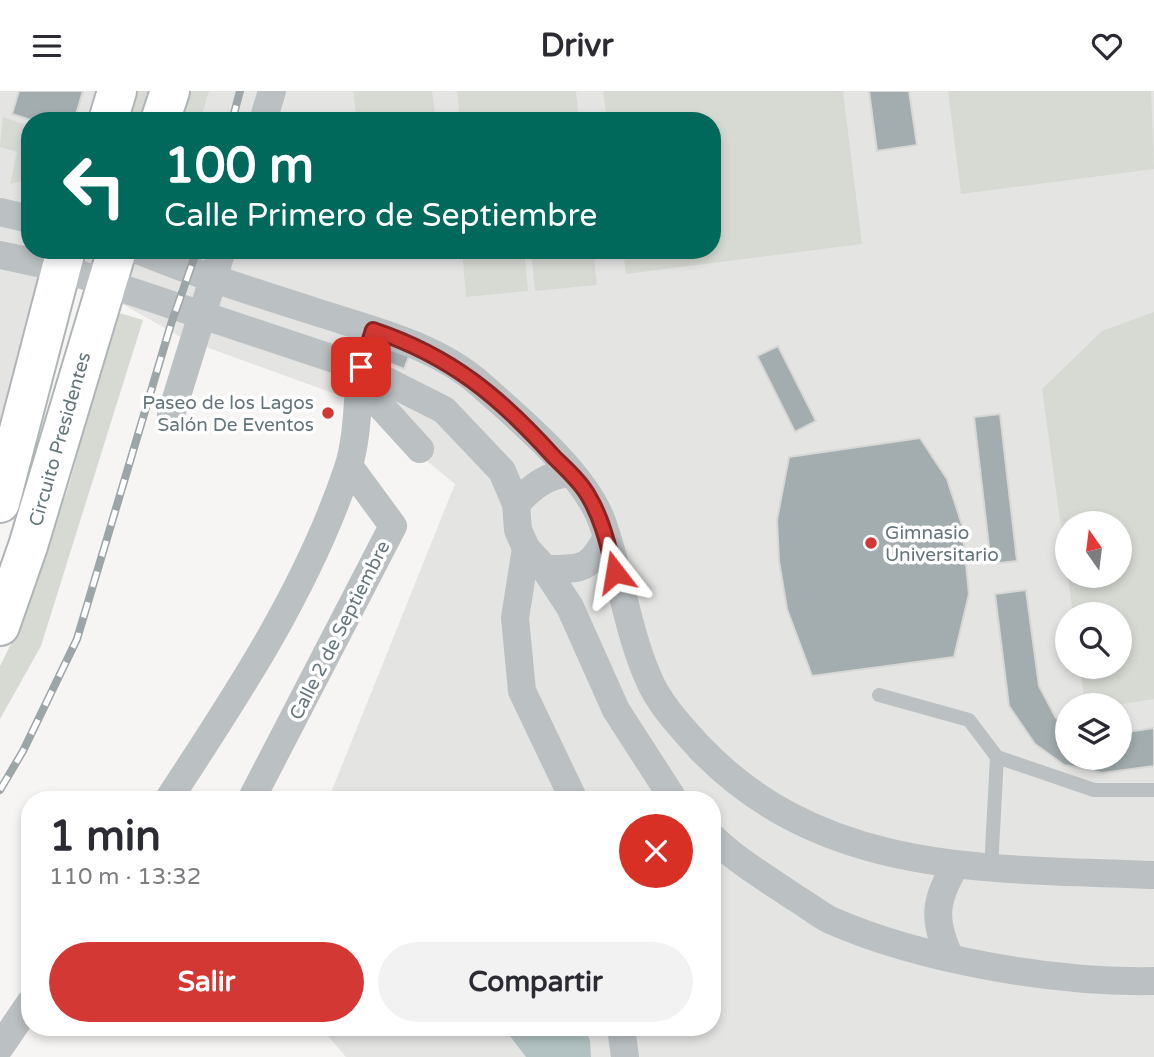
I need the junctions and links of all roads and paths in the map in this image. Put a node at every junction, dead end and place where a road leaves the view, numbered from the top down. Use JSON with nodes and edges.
{"nodes":[{"id":1,"x":117,"y":91,"type":"edge"},
{"id":2,"x":170,"y":91,"type":"edge"},
{"id":3,"x":272,"y":91,"type":"edge"},
{"id":4,"x":110,"y":112,"type":"edge"},
{"id":5,"x":163,"y":112,"type":"edge"},
{"id":6,"x":266,"y":112,"type":"edge"},
{"id":7,"x":0,"y":212,"type":"edge"},
{"id":8,"x":21,"y":217,"type":"edge"},
{"id":9,"x":0,"y":255,"type":"edge"},
{"id":10,"x":21,"y":256,"type":"edge"},
{"id":11,"x":63,"y":259,"type":"edge"},
{"id":12,"x":161,"y":259,"type":"edge"},
{"id":13,"x":219,"y":259,"type":"edge"},
{"id":14,"x":111,"y":267,"type":"edge"},
{"id":15,"x":213,"y":279,"type":"junction"},
{"id":16,"x":202,"y":315,"type":"junction"},
{"id":17,"x":373,"y":330,"type":"junction"},
{"id":18,"x":360,"y":375,"type":"junction"},
{"id":19,"x":171,"y":415,"type":"dead end"},
{"id":20,"x":420,"y":449,"type":"dead end"},
{"id":21,"x":349,"y":466,"type":"junction"},
{"id":22,"x":570,"y":473,"type":"junction"},
{"id":23,"x":0,"y":503,"type":"edge"},
{"id":24,"x":516,"y":505,"type":"junction"},
{"id":25,"x":607,"y":537,"type":"junction"},
{"id":26,"x":526,"y":548,"type":"junction"},
{"id":27,"x":545,"y":569,"type":"junction"},
{"id":28,"x":0,"y":626,"type":"edge"},
{"id":29,"x":879,"y":695,"type":"dead end"},
{"id":30,"x":996,"y":757,"type":"junction"},
{"id":31,"x":1154,"y":790,"type":"edge"},
{"id":32,"x":175,"y":791,"type":"edge"},
{"id":33,"x":256,"y":791,"type":"edge"},
{"id":34,"x":570,"y":791,"type":"edge"},
{"id":35,"x":668,"y":791,"type":"edge"},
{"id":36,"x":721,"y":846,"type":"edge"},
{"id":37,"x":955,"y":866,"type":"junction"},
{"id":38,"x":991,"y":868,"type":"junction"},
{"id":39,"x":1154,"y":875,"type":"edge"},
{"id":40,"x":950,"y":958,"type":"junction"},
{"id":41,"x":1148,"y":988,"type":"edge"},
{"id":42,"x":21,"y":1016,"type":"edge"},
{"id":43,"x":622,"y":1036,"type":"edge"},
{"id":44,"x":0,"y":1047,"type":"edge"},
{"id":45,"x":625,"y":1057,"type":"edge"}],
"edges":[{"from":1,"to":4,"type":"main road"},
{"from":2,"to":5,"type":"main road"},
{"from":3,"to":6,"type":"street"},
{"from":7,"to":8,"type":"street"},
{"from":9,"to":10,"type":"street"},
{"from":11,"to":14,"type":"street"},
{"from":11,"to":23,"type":"main road","name":"Circuito Presidentes"},
{"from":12,"to":15,"type":"street"},
{"from":13,"to":15,"type":"street"},
{"from":14,"to":16,"type":"street"},
{"from":14,"to":28,"type":"main road","name":"Circuito Presidentes"},
{"from":15,"to":16,"type":"street"},
{"from":15,"to":17,"type":"street"},
{"from":16,"to":18,"type":"street"},
{"from":16,"to":19,"type":"street"},
{"from":17,"to":18,"type":"street"},
{"from":17,"to":22,"type":"street"},
{"from":18,"to":20,"type":"street"},
{"from":18,"to":21,"type":"street"},
{"from":18,"to":24,"type":"street"},
{"from":21,"to":32,"type":"street"},
{"from":21,"to":33,"type":"street","name":"Calle 2 de Septiembre"},
{"from":22,"to":24,"type":"street"},
{"from":22,"to":25,"type":"street"},
{"from":24,"to":26,"type":"street"},
{"from":25,"to":27,"type":"street"},
{"from":25,"to":37,"type":"street"},
{"from":26,"to":27,"type":"street"},
{"from":26,"to":34,"type":"street"},
{"from":27,"to":35,"type":"street"},
{"from":29,"to":30,"type":"lane"},
{"from":30,"to":31,"type":"lane"},
{"from":30,"to":38,"type":"lane"},
{"from":36,"to":40,"type":"street"},
{"from":37,"to":38,"type":"street"},
{"from":37,"to":40,"type":"street"},
{"from":38,"to":39,"type":"street"},
{"from":40,"to":41,"type":"street"},
{"from":42,"to":44,"type":"street"},
{"from":43,"to":45,"type":"street"}]}
